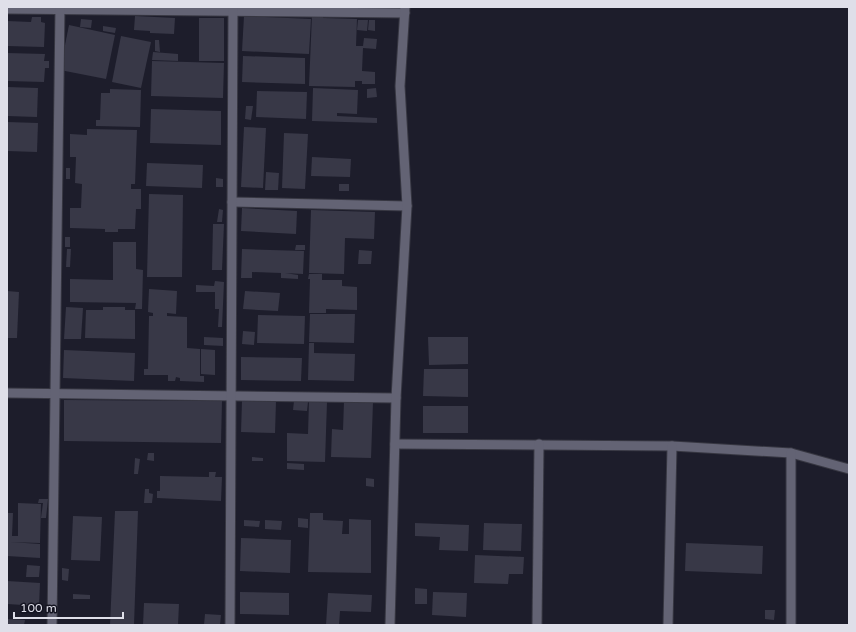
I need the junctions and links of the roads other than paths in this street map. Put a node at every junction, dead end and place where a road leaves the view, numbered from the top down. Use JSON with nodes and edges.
{"nodes":[{"id":1,"x":60,"y":8,"type":"edge"},
{"id":2,"x":7,"y":9,"type":"edge"},
{"id":3,"x":233,"y":9,"type":"edge"},
{"id":4,"x":405,"y":10,"type":"edge"},
{"id":5,"x":232,"y":202,"type":"junction"},
{"id":6,"x":407,"y":206,"type":"junction"},
{"id":7,"x":7,"y":393,"type":"edge"},
{"id":8,"x":55,"y":394,"type":"junction"},
{"id":9,"x":231,"y":396,"type":"junction"},
{"id":10,"x":396,"y":398,"type":"junction"},
{"id":11,"x":395,"y":444,"type":"junction"},
{"id":12,"x":539,"y":444,"type":"junction"},
{"id":13,"x":672,"y":446,"type":"junction"},
{"id":14,"x":792,"y":453,"type":"junction"},
{"id":15,"x":849,"y":469,"type":"edge"},
{"id":16,"x":52,"y":625,"type":"edge"},
{"id":17,"x":230,"y":625,"type":"edge"},
{"id":18,"x":390,"y":625,"type":"edge"},
{"id":19,"x":537,"y":625,"type":"edge"},
{"id":20,"x":668,"y":625,"type":"edge"},
{"id":21,"x":791,"y":625,"type":"edge"}],
"edges":[{"from":1,"to":2,"type":"lane"},
{"from":1,"to":3,"type":"lane"},
{"from":1,"to":8,"type":"lane"},
{"from":3,"to":4,"type":"lane"},
{"from":3,"to":5,"type":"lane"},
{"from":4,"to":6,"type":"lane"},
{"from":5,"to":6,"type":"lane"},
{"from":5,"to":9,"type":"lane"},
{"from":6,"to":10,"type":"lane"},
{"from":7,"to":8,"type":"lane"},
{"from":8,"to":9,"type":"lane"},
{"from":8,"to":16,"type":"lane"},
{"from":9,"to":10,"type":"lane"},
{"from":9,"to":17,"type":"lane"},
{"from":10,"to":11,"type":"lane"},
{"from":11,"to":12,"type":"lane"},
{"from":11,"to":18,"type":"lane"},
{"from":12,"to":13,"type":"lane"},
{"from":12,"to":19,"type":"lane"},
{"from":13,"to":14,"type":"lane"},
{"from":13,"to":20,"type":"lane"},
{"from":14,"to":15,"type":"lane"},
{"from":14,"to":21,"type":"lane"}]}
